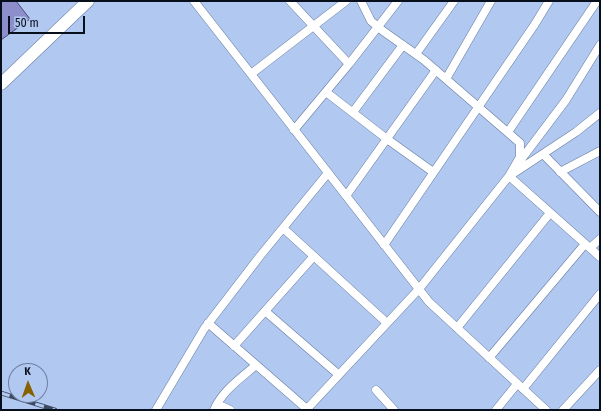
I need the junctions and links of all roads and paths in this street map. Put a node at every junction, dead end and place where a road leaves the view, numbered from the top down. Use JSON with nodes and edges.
{"nodes":[{"id":1,"x":88,"y":1,"type":"edge"},
{"id":2,"x":194,"y":1,"type":"edge"},
{"id":3,"x":290,"y":1,"type":"edge"},
{"id":4,"x":346,"y":1,"type":"edge"},
{"id":5,"x":362,"y":1,"type":"edge"},
{"id":6,"x":398,"y":1,"type":"edge"},
{"id":7,"x":454,"y":1,"type":"edge"},
{"id":8,"x":491,"y":1,"type":"edge"},
{"id":9,"x":548,"y":1,"type":"edge"},
{"id":10,"x":597,"y":1,"type":"edge"},
{"id":11,"x":313,"y":26,"type":"junction"},
{"id":12,"x":378,"y":26,"type":"junction"},
{"id":13,"x":403,"y":45,"type":"junction"},
{"id":14,"x":600,"y":45,"type":"edge"},
{"id":15,"x":416,"y":54,"type":"junction"},
{"id":16,"x":349,"y":64,"type":"junction"},
{"id":17,"x":436,"y":70,"type":"junction"},
{"id":18,"x":251,"y":74,"type":"junction"},
{"id":19,"x":446,"y":78,"type":"junction"},
{"id":20,"x":1,"y":84,"type":"edge"},
{"id":21,"x":326,"y":92,"type":"junction"},
{"id":22,"x":478,"y":106,"type":"junction"},
{"id":23,"x":353,"y":112,"type":"junction"},
{"id":24,"x":600,"y":113,"type":"edge"},
{"id":25,"x":294,"y":130,"type":"junction"},
{"id":26,"x":508,"y":132,"type":"junction"},
{"id":27,"x":387,"y":139,"type":"junction"},
{"id":28,"x":600,"y":151,"type":"edge"},
{"id":29,"x":543,"y":154,"type":"junction"},
{"id":30,"x":433,"y":172,"type":"junction"},
{"id":31,"x":560,"y":172,"type":"junction"},
{"id":32,"x":328,"y":173,"type":"junction"},
{"id":33,"x":509,"y":176,"type":"junction"},
{"id":34,"x":346,"y":196,"type":"junction"},
{"id":35,"x":600,"y":212,"type":"edge"},
{"id":36,"x":550,"y":213,"type":"junction"},
{"id":37,"x":283,"y":228,"type":"junction"},
{"id":38,"x":600,"y":239,"type":"edge"},
{"id":39,"x":384,"y":245,"type":"junction"},
{"id":40,"x":587,"y":246,"type":"junction"},
{"id":41,"x":314,"y":256,"type":"junction"},
{"id":42,"x":600,"y":257,"type":"edge"},
{"id":43,"x":419,"y":289,"type":"junction"},
{"id":44,"x":600,"y":294,"type":"edge"},
{"id":45,"x":265,"y":311,"type":"junction"},
{"id":46,"x":208,"y":323,"type":"junction"},
{"id":47,"x":387,"y":323,"type":"junction"},
{"id":48,"x":457,"y":328,"type":"junction"},
{"id":49,"x":234,"y":346,"type":"junction"},
{"id":50,"x":489,"y":358,"type":"junction"},
{"id":51,"x":256,"y":365,"type":"junction"},
{"id":52,"x":600,"y":370,"type":"edge"},
{"id":53,"x":339,"y":375,"type":"junction"},
{"id":54,"x":520,"y":386,"type":"junction"},
{"id":55,"x":376,"y":390,"type":"dead end"},
{"id":56,"x":216,"y":407,"type":"edge"},
{"id":57,"x":156,"y":410,"type":"edge"},
{"id":58,"x":230,"y":410,"type":"edge"},
{"id":59,"x":307,"y":410,"type":"edge"},
{"id":60,"x":394,"y":410,"type":"edge"},
{"id":61,"x":496,"y":410,"type":"edge"},
{"id":62,"x":546,"y":410,"type":"edge"},
{"id":63,"x":563,"y":410,"type":"edge"}],
"edges":[{"from":1,"to":20,"type":"street"},
{"from":2,"to":18,"type":"street"},
{"from":3,"to":11,"type":"street"},
{"from":4,"to":11,"type":"street"},
{"from":5,"to":12,"type":"street"},
{"from":6,"to":12,"type":"street"},
{"from":7,"to":15,"type":"street"},
{"from":8,"to":19,"type":"street"},
{"from":9,"to":22,"type":"street"},
{"from":10,"to":26,"type":"street"},
{"from":11,"to":16,"type":"street"},
{"from":11,"to":18,"type":"street"},
{"from":12,"to":13,"type":"street"},
{"from":12,"to":16,"type":"street"},
{"from":13,"to":15,"type":"street"},
{"from":13,"to":23,"type":"street"},
{"from":14,"to":33,"type":"street"},
{"from":15,"to":17,"type":"street"},
{"from":16,"to":21,"type":"street"},
{"from":17,"to":19,"type":"street"},
{"from":17,"to":27,"type":"street"},
{"from":18,"to":25,"type":"street"},
{"from":19,"to":22,"type":"street"},
{"from":21,"to":23,"type":"street"},
{"from":21,"to":25,"type":"street"},
{"from":22,"to":26,"type":"street"},
{"from":22,"to":30,"type":"street"},
{"from":23,"to":27,"type":"street"},
{"from":24,"to":29,"type":"street"},
{"from":25,"to":32,"type":"street"},
{"from":26,"to":33,"type":"street"},
{"from":27,"to":30,"type":"street"},
{"from":27,"to":34,"type":"street"},
{"from":28,"to":31,"type":"street"},
{"from":29,"to":31,"type":"street"},
{"from":29,"to":33,"type":"street"},
{"from":30,"to":39,"type":"street"},
{"from":31,"to":35,"type":"street"},
{"from":32,"to":34,"type":"street"},
{"from":32,"to":37,"type":"street"},
{"from":33,"to":36,"type":"street"},
{"from":33,"to":43,"type":"street"},
{"from":34,"to":39,"type":"street"},
{"from":36,"to":40,"type":"street"},
{"from":36,"to":48,"type":"street"},
{"from":37,"to":41,"type":"street"},
{"from":37,"to":46,"type":"street"},
{"from":38,"to":40,"type":"street"},
{"from":39,"to":43,"type":"street"},
{"from":40,"to":42,"type":"street"},
{"from":40,"to":50,"type":"street"},
{"from":41,"to":45,"type":"street"},
{"from":41,"to":47,"type":"street"},
{"from":43,"to":47,"type":"street"},
{"from":43,"to":48,"type":"street"},
{"from":44,"to":54,"type":"street"},
{"from":45,"to":49,"type":"street"},
{"from":45,"to":53,"type":"street"},
{"from":46,"to":49,"type":"street"},
{"from":46,"to":57,"type":"street"},
{"from":47,"to":53,"type":"street"},
{"from":48,"to":50,"type":"street"},
{"from":49,"to":51,"type":"street"},
{"from":50,"to":54,"type":"street"},
{"from":51,"to":56,"type":"street"},
{"from":51,"to":59,"type":"street"},
{"from":52,"to":63,"type":"street"},
{"from":53,"to":59,"type":"street"},
{"from":54,"to":61,"type":"street"},
{"from":54,"to":62,"type":"street"},
{"from":55,"to":60,"type":"street"},
{"from":56,"to":58,"type":"street"}]}
